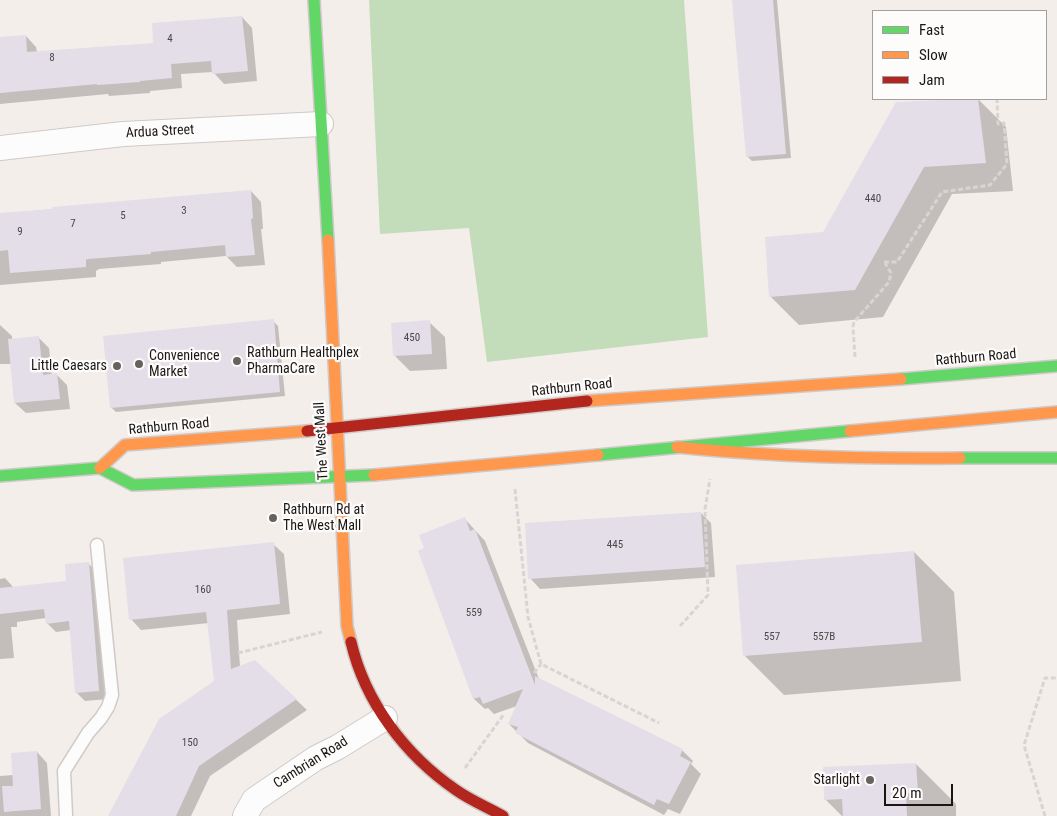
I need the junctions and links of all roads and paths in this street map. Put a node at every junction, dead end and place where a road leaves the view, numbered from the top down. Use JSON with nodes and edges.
{"nodes":[{"id":1,"x":314,"y":0,"type":"edge"},
{"id":2,"x":997,"y":100,"type":"edge"},
{"id":3,"x":321,"y":124,"type":"junction"},
{"id":4,"x":0,"y":148,"type":"edge"},
{"id":5,"x":855,"y":356,"type":"dead end"},
{"id":6,"x":1057,"y":366,"type":"edge"},
{"id":7,"x":1057,"y":412,"type":"edge"},
{"id":8,"x":337,"y":428,"type":"junction"},
{"id":9,"x":677,"y":447,"type":"junction"},
{"id":10,"x":1057,"y":458,"type":"edge"},
{"id":11,"x":100,"y":468,"type":"junction"},
{"id":12,"x":0,"y":476,"type":"edge"},
{"id":13,"x":339,"y":477,"type":"junction"},
{"id":14,"x":710,"y":479,"type":"dead end"},
{"id":15,"x":515,"y":489,"type":"dead end"},
{"id":16,"x":97,"y":545,"type":"dead end"},
{"id":17,"x":347,"y":626,"type":"junction"},
{"id":18,"x":680,"y":626,"type":"dead end"},
{"id":19,"x":238,"y":653,"type":"dead end"},
{"id":20,"x":541,"y":664,"type":"junction"},
{"id":21,"x":534,"y":673,"type":"dead end"},
{"id":22,"x":1057,"y":678,"type":"edge"},
{"id":23,"x":504,"y":714,"type":"dead end"},
{"id":24,"x":385,"y":718,"type":"junction"},
{"id":25,"x":659,"y":723,"type":"dead end"},
{"id":26,"x":451,"y":787,"type":"junction"},
{"id":27,"x":66,"y":816,"type":"edge"},
{"id":28,"x":245,"y":816,"type":"edge"},
{"id":29,"x":503,"y":816,"type":"edge"},
{"id":30,"x":1045,"y":816,"type":"edge"}],
"edges":[{"from":1,"to":3,"type":"main road","name":"The West Mall"},
{"from":2,"to":5,"type":"path"},
{"from":3,"to":4,"type":"street","name":"Ardua Street"},
{"from":3,"to":8,"type":"main road","name":"The West Mall"},
{"from":6,"to":8,"type":"main road","name":"Rathburn Road"},
{"from":7,"to":9,"type":"main road"},
{"from":8,"to":11,"type":"main road","name":"Rathburn Road"},
{"from":8,"to":13,"type":"main road","name":"The West Mall"},
{"from":9,"to":10,"type":"main road"},
{"from":9,"to":13,"type":"main road"},
{"from":11,"to":12,"type":"main road"},
{"from":11,"to":13,"type":"main road"},
{"from":13,"to":17,"type":"main road","name":"The West Mall"},
{"from":14,"to":18,"type":"path"},
{"from":15,"to":20,"type":"path"},
{"from":16,"to":27,"type":"lane"},
{"from":17,"to":19,"type":"path"},
{"from":17,"to":24,"type":"main road","name":"The West Mall"},
{"from":20,"to":21,"type":"path"},
{"from":20,"to":25,"type":"path"},
{"from":22,"to":30,"type":"path"},
{"from":23,"to":26,"type":"path"},
{"from":24,"to":26,"type":"main road","name":"The West Mall"},
{"from":24,"to":28,"type":"street","name":"Cambrian Road"},
{"from":26,"to":29,"type":"main road","name":"The West Mall"}]}
